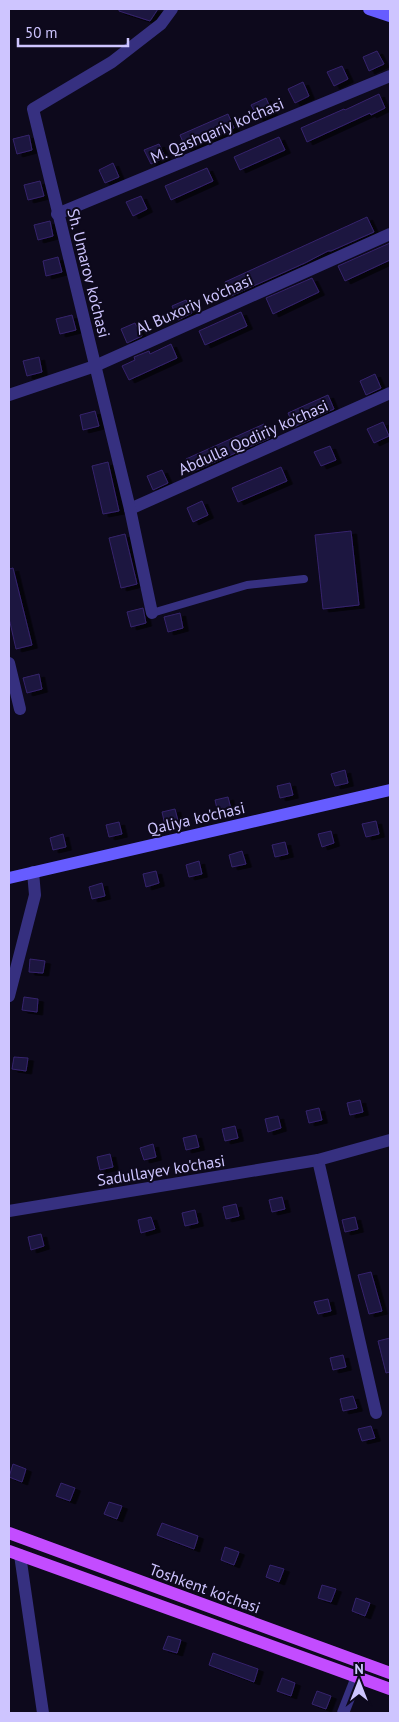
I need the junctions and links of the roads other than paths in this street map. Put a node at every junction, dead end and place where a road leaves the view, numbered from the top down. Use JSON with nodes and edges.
{"nodes":[{"id":1,"x":172,"y":9,"type":"edge"},
{"id":2,"x":368,"y":9,"type":"edge"},
{"id":3,"x":390,"y":16,"type":"edge"},
{"id":4,"x":390,"y":76,"type":"edge"},
{"id":5,"x":57,"y":214,"type":"junction"},
{"id":6,"x":390,"y":234,"type":"edge"},
{"id":7,"x":95,"y":366,"type":"junction"},
{"id":8,"x":390,"y":393,"type":"edge"},
{"id":9,"x":9,"y":395,"type":"edge"},
{"id":10,"x":130,"y":510,"type":"junction"},
{"id":11,"x":304,"y":579,"type":"dead end"},
{"id":12,"x":152,"y":613,"type":"joint"},
{"id":13,"x":9,"y":663,"type":"edge"},
{"id":14,"x":20,"y":709,"type":"dead end"},
{"id":15,"x":390,"y":790,"type":"edge"},
{"id":16,"x":32,"y":872,"type":"junction"},
{"id":17,"x":9,"y":878,"type":"edge"},
{"id":18,"x":9,"y":996,"type":"edge"},
{"id":19,"x":390,"y":1140,"type":"edge"},
{"id":20,"x":318,"y":1160,"type":"junction"},
{"id":21,"x":9,"y":1211,"type":"edge"},
{"id":22,"x":376,"y":1413,"type":"dead end"},
{"id":23,"x":9,"y":1533,"type":"edge"},
{"id":24,"x":14,"y":1553,"type":"edge"},
{"id":25,"x":390,"y":1673,"type":"edge"},
{"id":26,"x":357,"y":1677,"type":"junction"},
{"id":27,"x":390,"y":1689,"type":"edge"},
{"id":28,"x":43,"y":1713,"type":"edge"},
{"id":29,"x":343,"y":1713,"type":"edge"}],
"edges":[{"from":1,"to":5,"type":"street","name":"Sh. Umarov ko'chasi"},
{"from":2,"to":3,"type":"main road"},
{"from":4,"to":5,"type":"street","name":"M. Qashqariy ko'chasi"},
{"from":5,"to":7,"type":"street","name":"Sh. Umarov ko'chasi"},
{"from":6,"to":7,"type":"street","name":"Al Buxoriy ko'chasi"},
{"from":7,"to":9,"type":"street","name":"Al Buxoriy ko'chasi"},
{"from":7,"to":10,"type":"street","name":"Sh. Umarov ko'chasi"},
{"from":8,"to":10,"type":"street","name":"Abdulla Qodiriy ko'chasi"},
{"from":10,"to":12,"type":"street","name":"Sh. Umarov ko'chasi"},
{"from":11,"to":12,"type":"lane"},
{"from":13,"to":14,"type":"street"},
{"from":15,"to":16,"type":"main road","name":"Qaliya ko'chasi"},
{"from":16,"to":17,"type":"main road","name":"Qaliya ko'chasi"},
{"from":16,"to":18,"type":"street"},
{"from":19,"to":20,"type":"street","name":"Sadullayev ko'chasi"},
{"from":20,"to":21,"type":"street","name":"Sadullayev ko'chasi"},
{"from":20,"to":22,"type":"street"},
{"from":23,"to":25,"type":"main road","name":"Toshkent ko'chasi"},
{"from":24,"to":26,"type":"main road","name":"Toshkent ko'chasi"},
{"from":24,"to":28,"type":"street"},
{"from":26,"to":27,"type":"main road","name":"Toshkent ko'chasi"},
{"from":26,"to":29,"type":"street"}]}
